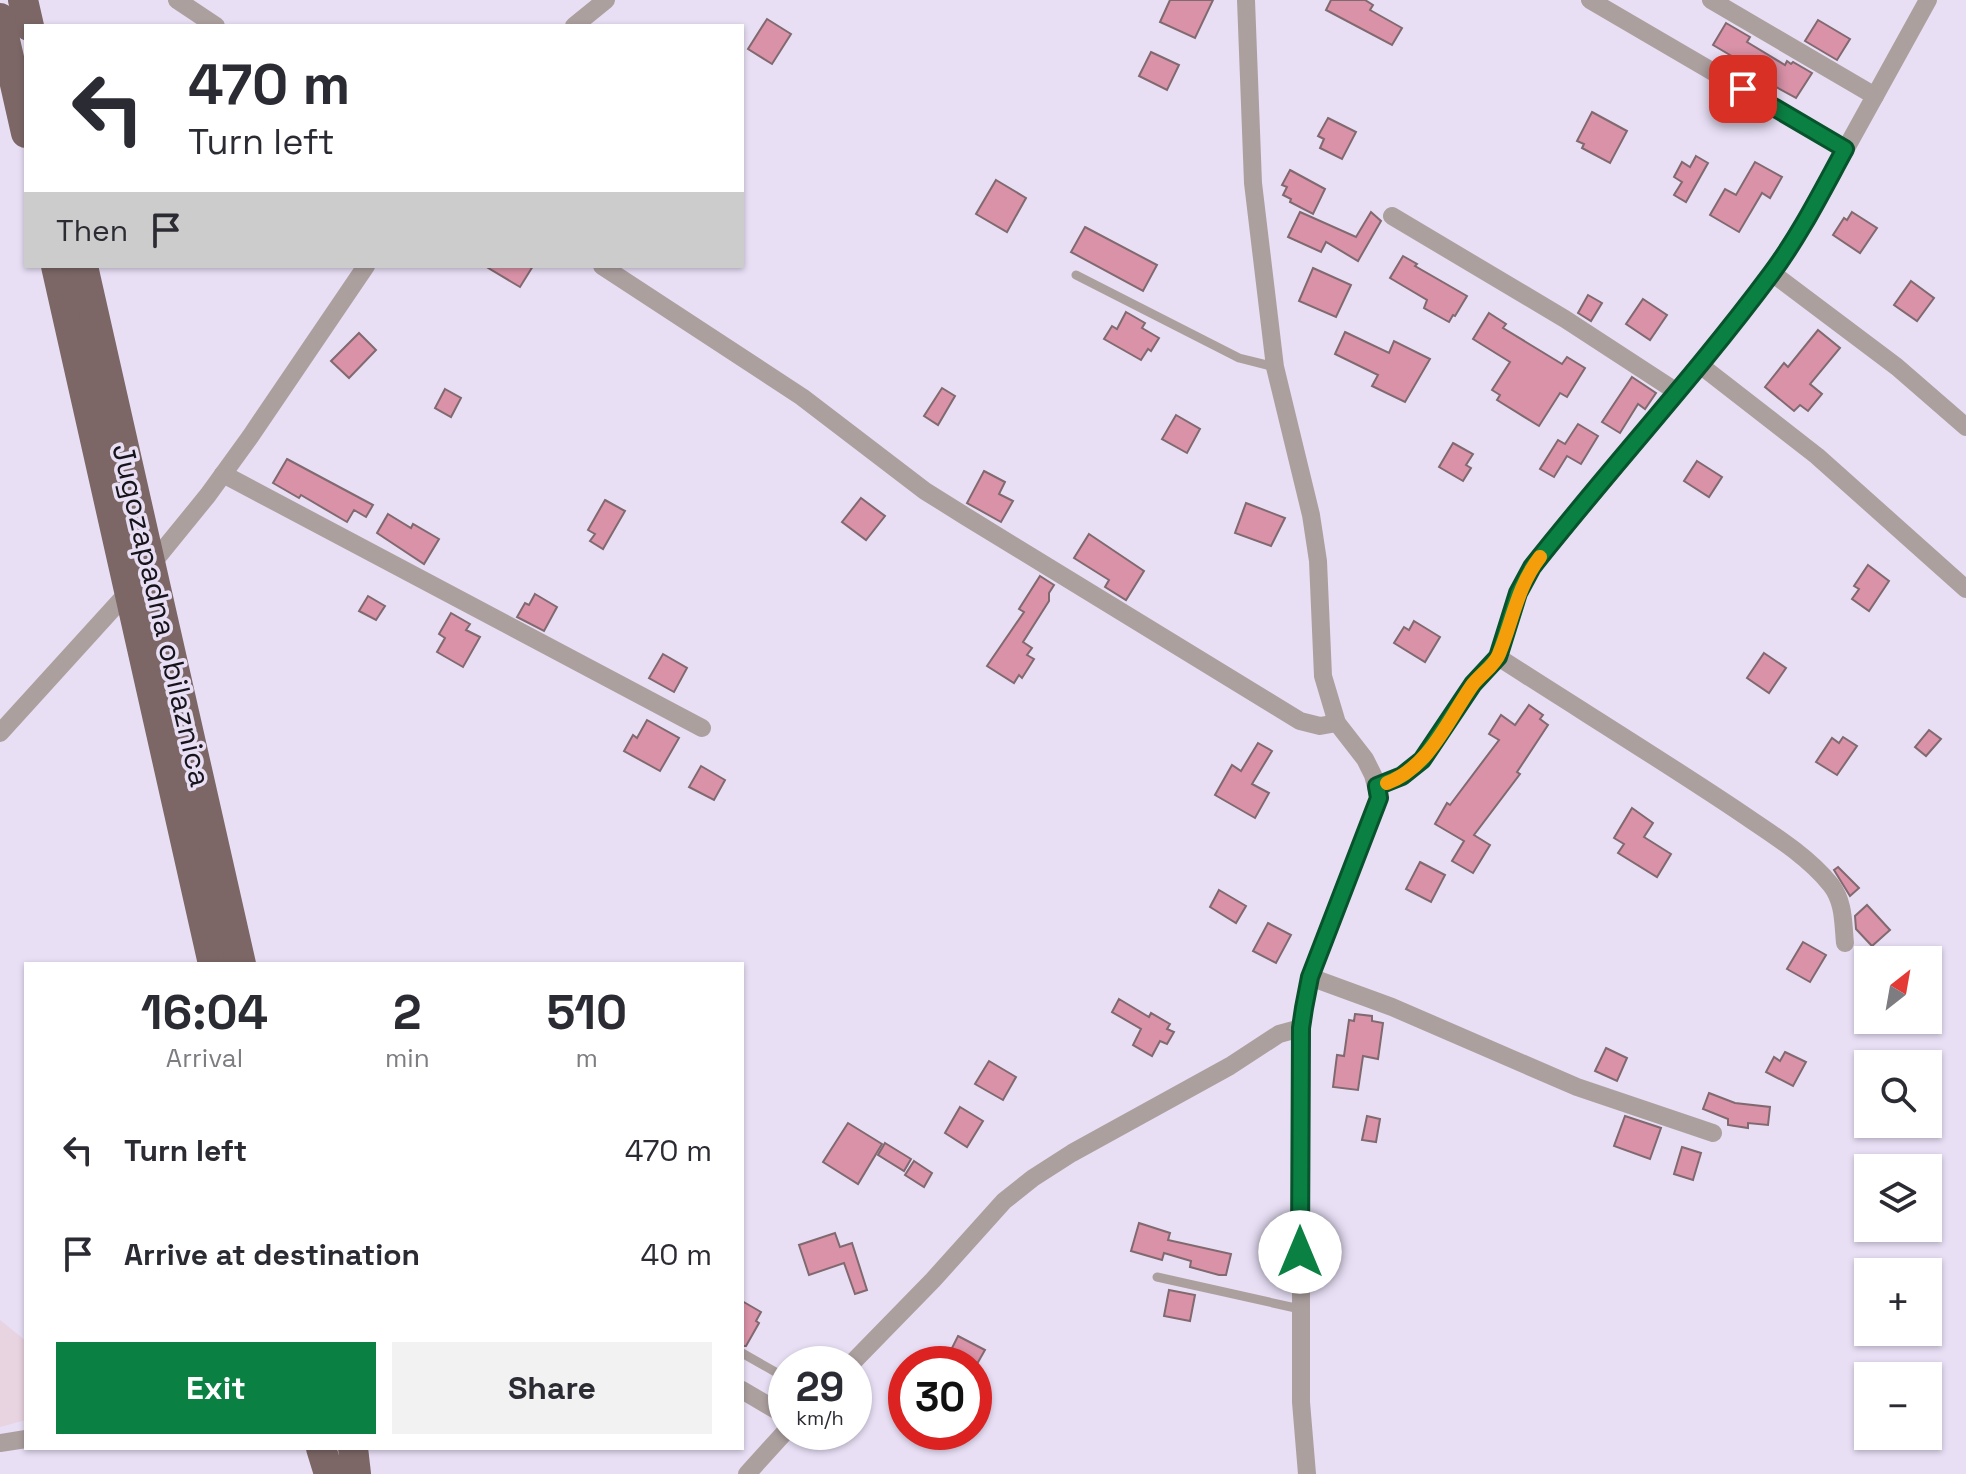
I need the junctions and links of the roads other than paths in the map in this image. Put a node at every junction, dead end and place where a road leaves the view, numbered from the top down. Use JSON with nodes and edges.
{"nodes":[{"id":1,"x":23,"y":0,"type":"edge"},
{"id":2,"x":177,"y":0,"type":"edge"},
{"id":3,"x":606,"y":0,"type":"edge"},
{"id":4,"x":1246,"y":0,"type":"edge"},
{"id":5,"x":1590,"y":0,"type":"edge"},
{"id":6,"x":1711,"y":0,"type":"edge"},
{"id":7,"x":1928,"y":0,"type":"edge"},
{"id":8,"x":0,"y":18,"type":"edge"},
{"id":9,"x":29,"y":24,"type":"edge"},
{"id":10,"x":213,"y":24,"type":"edge"},
{"id":11,"x":576,"y":24,"type":"edge"},
{"id":12,"x":1875,"y":96,"type":"junction"},
{"id":13,"x":24,"y":124,"type":"edge"},
{"id":14,"x":1845,"y":149,"type":"junction"},
{"id":15,"x":1392,"y":216,"type":"dead end"},
{"id":16,"x":56,"y":268,"type":"edge"},
{"id":17,"x":83,"y":268,"type":"edge"},
{"id":18,"x":365,"y":268,"type":"edge"},
{"id":19,"x":605,"y":268,"type":"edge"},
{"id":20,"x":1772,"y":273,"type":"junction"},
{"id":21,"x":1076,"y":275,"type":"dead end"},
{"id":22,"x":1700,"y":365,"type":"junction"},
{"id":23,"x":1275,"y":367,"type":"junction"},
{"id":24,"x":1677,"y":392,"type":"junction"},
{"id":25,"x":1966,"y":427,"type":"edge"},
{"id":26,"x":223,"y":474,"type":"junction"},
{"id":27,"x":151,"y":565,"type":"junction"},
{"id":28,"x":1966,"y":589,"type":"edge"},
{"id":29,"x":129,"y":591,"type":"junction"},
{"id":30,"x":1498,"y":657,"type":"junction"},
{"id":31,"x":1337,"y":723,"type":"junction"},
{"id":32,"x":702,"y":728,"type":"dead end"},
{"id":33,"x":0,"y":733,"type":"edge"},
{"id":34,"x":1377,"y":786,"type":"junction"},
{"id":35,"x":1845,"y":943,"type":"dead end"},
{"id":36,"x":213,"y":962,"type":"edge"},
{"id":37,"x":241,"y":962,"type":"edge"},
{"id":38,"x":1310,"y":977,"type":"junction"},
{"id":39,"x":1301,"y":1028,"type":"junction"},
{"id":40,"x":1713,"y":1133,"type":"dead end"},
{"id":41,"x":1157,"y":1277,"type":"dead end"},
{"id":42,"x":1300,"y":1309,"type":"junction"},
{"id":43,"x":869,"y":1346,"type":"edge"},
{"id":44,"x":744,"y":1354,"type":"edge"},
{"id":45,"x":768,"y":1368,"type":"edge"},
{"id":46,"x":744,"y":1391,"type":"edge"},
{"id":47,"x":768,"y":1405,"type":"edge"},
{"id":48,"x":24,"y":1439,"type":"edge"},
{"id":49,"x":0,"y":1443,"type":"edge"},
{"id":50,"x":322,"y":1450,"type":"edge"},
{"id":51,"x":353,"y":1450,"type":"edge"},
{"id":52,"x":769,"y":1450,"type":"edge"},
{"id":53,"x":329,"y":1474,"type":"edge"},
{"id":54,"x":356,"y":1474,"type":"edge"},
{"id":55,"x":747,"y":1474,"type":"edge"},
{"id":56,"x":1307,"y":1474,"type":"edge"}],
"edges":[{"from":1,"to":9,"type":"main road"},
{"from":2,"to":10,"type":"street"},
{"from":3,"to":11,"type":"street"},
{"from":4,"to":23,"type":"street"},
{"from":5,"to":14,"type":"street"},
{"from":6,"to":12,"type":"street"},
{"from":7,"to":12,"type":"street"},
{"from":8,"to":13,"type":"main road"},
{"from":12,"to":14,"type":"street"},
{"from":14,"to":20,"type":"street"},
{"from":15,"to":24,"type":"street"},
{"from":16,"to":29,"type":"main road","name":"Jugozapadna obilaznica"},
{"from":17,"to":27,"type":"main road","name":"Jugozapadna obilaznica"},
{"from":18,"to":26,"type":"street"},
{"from":19,"to":31,"type":"street"},
{"from":20,"to":22,"type":"street"},
{"from":20,"to":25,"type":"street"},
{"from":21,"to":23,"type":"lane"},
{"from":22,"to":24,"type":"street"},
{"from":22,"to":28,"type":"street"},
{"from":23,"to":31,"type":"street"},
{"from":24,"to":30,"type":"street"},
{"from":26,"to":27,"type":"street"},
{"from":26,"to":32,"type":"street"},
{"from":27,"to":37,"type":"main road","name":"Jugozapadna obilaznica"},
{"from":29,"to":33,"type":"street"},
{"from":29,"to":36,"type":"main road","name":"Jugozapadna obilaznica"},
{"from":30,"to":34,"type":"street"},
{"from":30,"to":35,"type":"street"},
{"from":31,"to":34,"type":"street"},
{"from":34,"to":38,"type":"street"},
{"from":38,"to":39,"type":"street"},
{"from":38,"to":40,"type":"street"},
{"from":39,"to":42,"type":"street"},
{"from":39,"to":43,"type":"street"},
{"from":41,"to":42,"type":"lane"},
{"from":42,"to":56,"type":"street"},
{"from":44,"to":45,"type":"lane"},
{"from":46,"to":47,"type":"street"},
{"from":48,"to":49,"type":"street"},
{"from":50,"to":53,"type":"main road"},
{"from":51,"to":54,"type":"main road"},
{"from":52,"to":55,"type":"street"}]}
